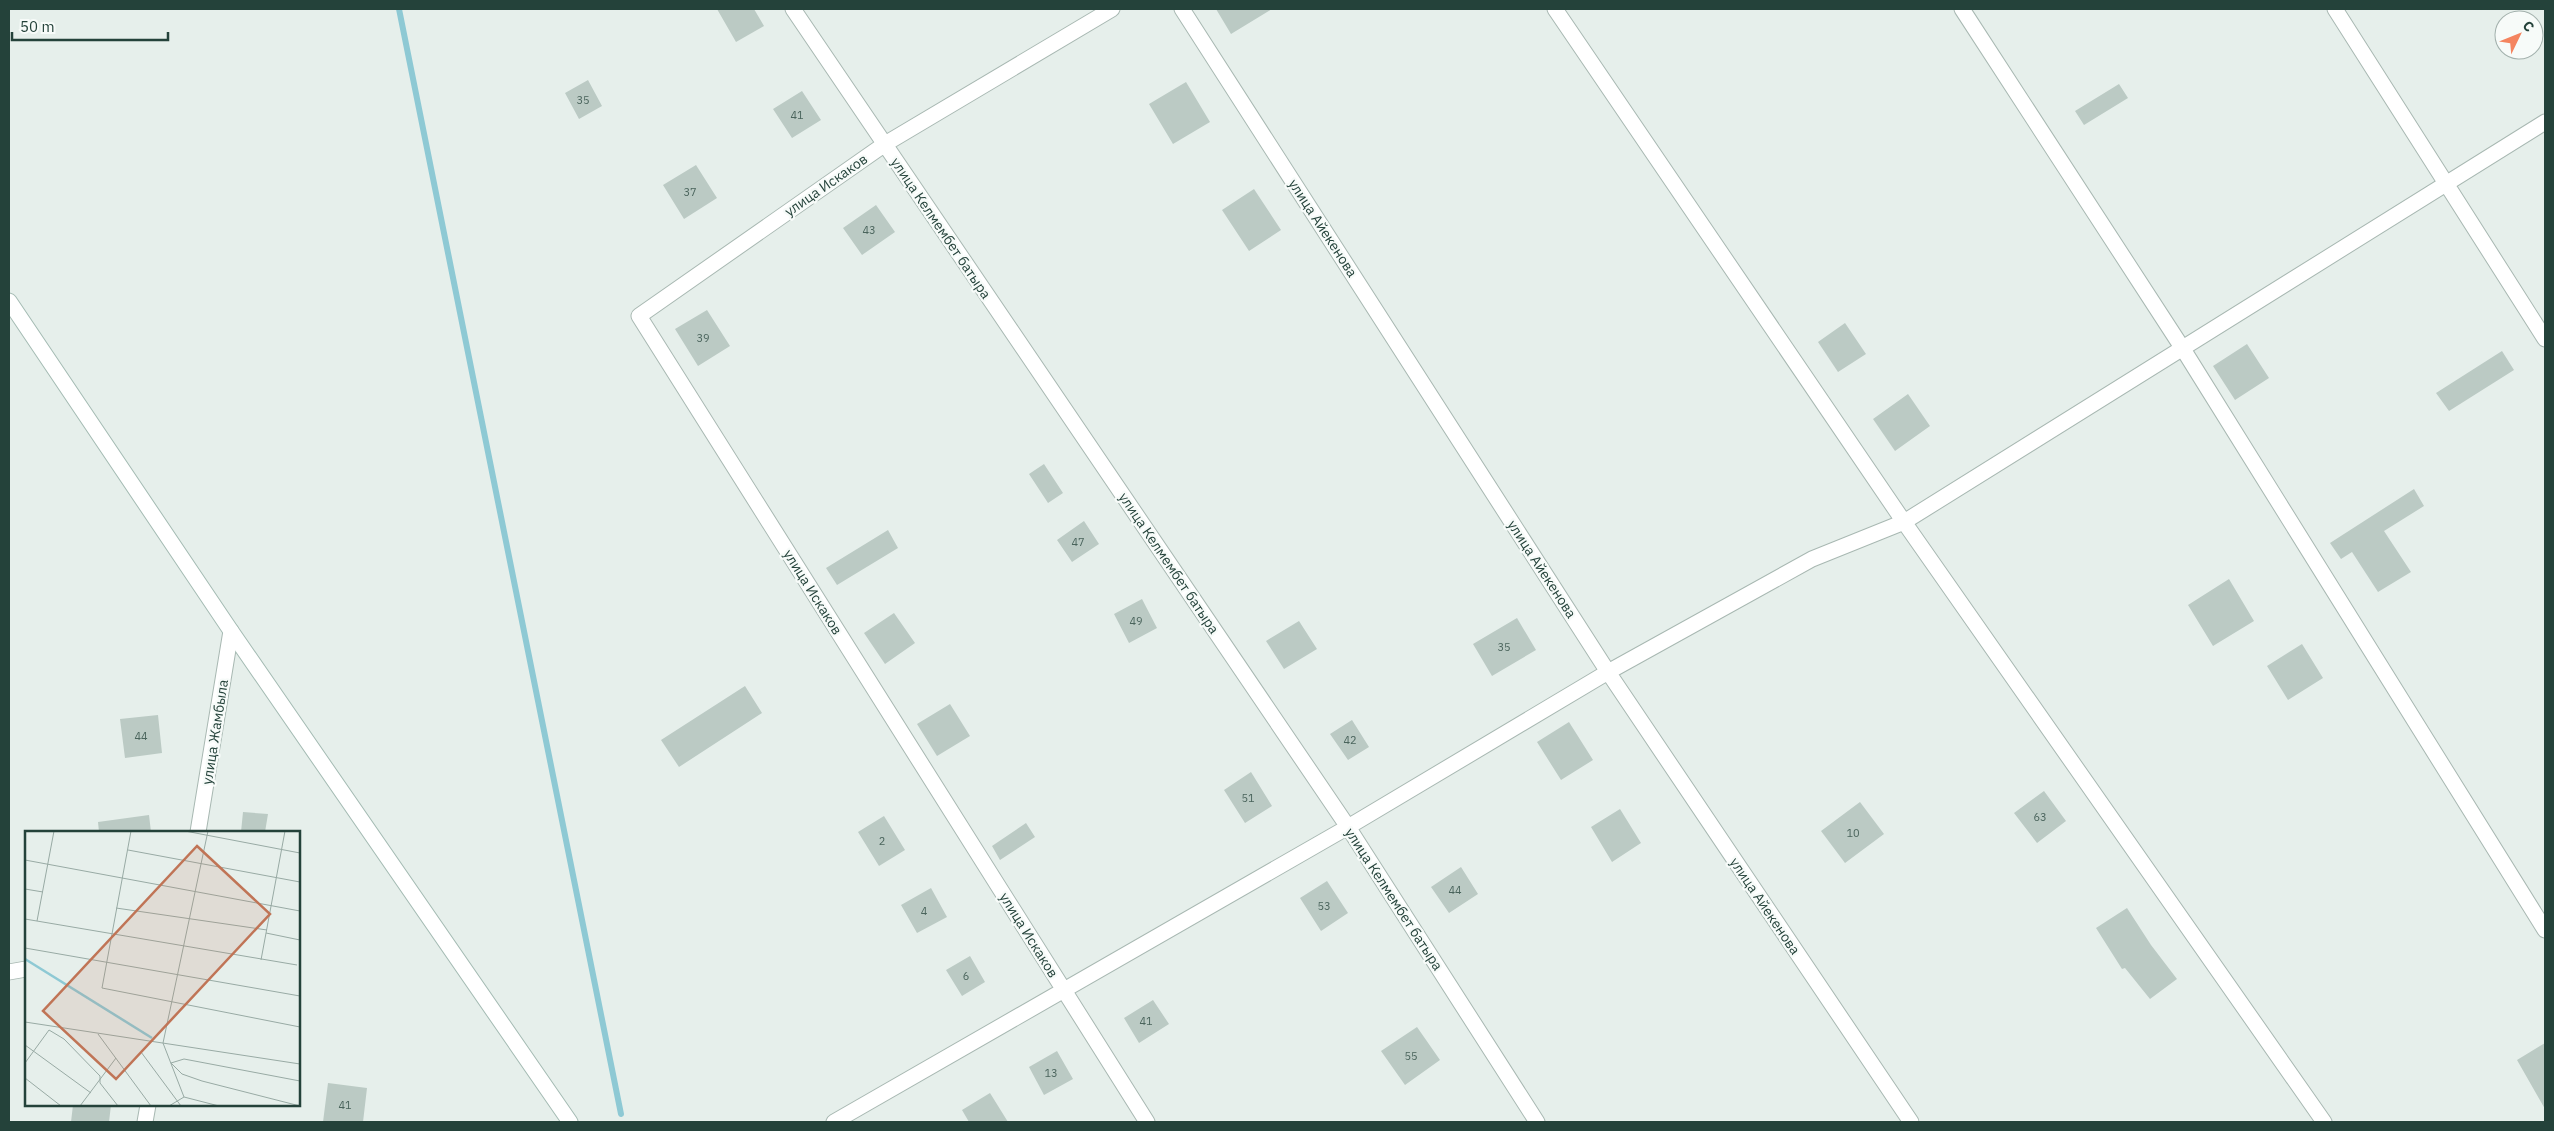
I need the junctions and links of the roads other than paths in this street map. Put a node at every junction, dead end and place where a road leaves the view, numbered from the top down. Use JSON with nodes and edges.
{"nodes":[{"id":1,"x":793,"y":9,"type":"edge"},
{"id":2,"x":1112,"y":9,"type":"edge"},
{"id":3,"x":1182,"y":9,"type":"edge"},
{"id":4,"x":1555,"y":9,"type":"edge"},
{"id":5,"x":1962,"y":9,"type":"edge"},
{"id":6,"x":2335,"y":9,"type":"edge"},
{"id":7,"x":2545,"y":122,"type":"edge"},
{"id":8,"x":885,"y":144,"type":"junction"},
{"id":9,"x":2446,"y":184,"type":"junction"},
{"id":10,"x":9,"y":301,"type":"edge"},
{"id":11,"x":2545,"y":339,"type":"edge"},
{"id":12,"x":2183,"y":349,"type":"junction"},
{"id":13,"x":1904,"y":522,"type":"junction"},
{"id":14,"x":232,"y":631,"type":"junction"},
{"id":15,"x":1608,"y":672,"type":"junction"},
{"id":16,"x":1348,"y":827,"type":"junction"},
{"id":17,"x":198,"y":831,"type":"edge"},
{"id":18,"x":2545,"y":930,"type":"edge"},
{"id":19,"x":25,"y":969,"type":"edge"},
{"id":20,"x":9,"y":972,"type":"edge"},
{"id":21,"x":1064,"y":990,"type":"junction"},
{"id":22,"x":148,"y":1106,"type":"edge"},
{"id":23,"x":144,"y":1122,"type":"edge"},
{"id":24,"x":570,"y":1122,"type":"edge"},
{"id":25,"x":834,"y":1122,"type":"edge"},
{"id":26,"x":1147,"y":1122,"type":"edge"},
{"id":27,"x":1537,"y":1122,"type":"edge"},
{"id":28,"x":1911,"y":1122,"type":"edge"},
{"id":29,"x":2324,"y":1122,"type":"edge"}],
"edges":[{"from":1,"to":8,"type":"street","name":"улица Келмембет батыра"},
{"from":2,"to":8,"type":"street"},
{"from":3,"to":15,"type":"street","name":"улица Айекенова"},
{"from":4,"to":13,"type":"street"},
{"from":5,"to":12,"type":"street"},
{"from":6,"to":9,"type":"street"},
{"from":7,"to":9,"type":"street"},
{"from":8,"to":16,"type":"street","name":"улица Келмембет батыра"},
{"from":8,"to":21,"type":"street","name":"улица Искаков"},
{"from":9,"to":11,"type":"street"},
{"from":9,"to":12,"type":"street"},
{"from":10,"to":14,"type":"street"},
{"from":12,"to":13,"type":"street"},
{"from":12,"to":18,"type":"street"},
{"from":13,"to":15,"type":"street"},
{"from":13,"to":29,"type":"street"},
{"from":14,"to":17,"type":"street","name":"улица Жамбыла"},
{"from":14,"to":24,"type":"street"},
{"from":15,"to":16,"type":"street"},
{"from":15,"to":28,"type":"street","name":"улица Айекенова"},
{"from":16,"to":21,"type":"street"},
{"from":16,"to":27,"type":"street","name":"улица Келмембет батыра"},
{"from":19,"to":20,"type":"street"},
{"from":21,"to":25,"type":"street"},
{"from":21,"to":26,"type":"street","name":"улица Искаков"},
{"from":22,"to":23,"type":"street"}]}
